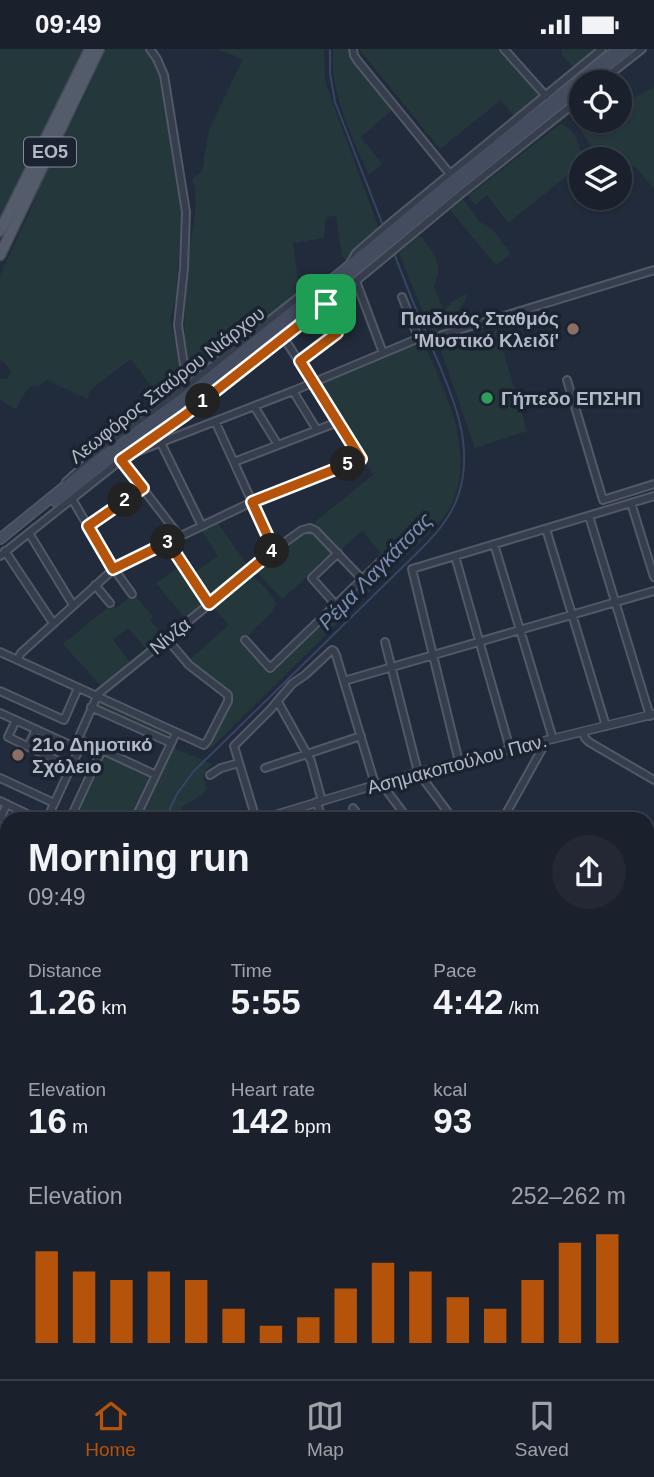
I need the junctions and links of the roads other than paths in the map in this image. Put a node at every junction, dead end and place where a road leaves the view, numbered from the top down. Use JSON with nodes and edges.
{"nodes":[{"id":1,"x":90,"y":49,"type":"edge"},
{"id":2,"x":99,"y":49,"type":"edge"},
{"id":3,"x":150,"y":49,"type":"edge"},
{"id":4,"x":353,"y":49,"type":"edge"},
{"id":5,"x":504,"y":49,"type":"edge"},
{"id":6,"x":602,"y":49,"type":"edge"},
{"id":7,"x":618,"y":49,"type":"edge"},
{"id":8,"x":629,"y":49,"type":"edge"},
{"id":9,"x":642,"y":49,"type":"edge"},
{"id":10,"x":602,"y":70,"type":"edge"},
{"id":11,"x":615,"y":70,"type":"edge"},
{"id":12,"x":546,"y":96,"type":"junction"},
{"id":13,"x":569,"y":96,"type":"edge"},
{"id":14,"x":569,"y":108,"type":"edge"},
{"id":15,"x":450,"y":174,"type":"junction"},
{"id":16,"x":0,"y":231,"type":"edge"},
{"id":17,"x":0,"y":255,"type":"edge"},
{"id":18,"x":348,"y":267,"type":"junction"},
{"id":19,"x":654,"y":270,"type":"edge"},
{"id":20,"x":333,"y":279,"type":"junction"},
{"id":21,"x":356,"y":281,"type":"junction"},
{"id":22,"x":402,"y":297,"type":"dead end"},
{"id":23,"x":326,"y":304,"type":"junction"},
{"id":24,"x":281,"y":334,"type":"junction"},
{"id":25,"x":442,"y":335,"type":"dead end"},
{"id":26,"x":383,"y":353,"type":"junction"},
{"id":27,"x":300,"y":361,"type":"junction"},
{"id":28,"x":567,"y":380,"type":"dead end"},
{"id":29,"x":313,"y":382,"type":"junction"},
{"id":30,"x":187,"y":386,"type":"junction"},
{"id":31,"x":293,"y":391,"type":"junction"},
{"id":32,"x":254,"y":406,"type":"junction"},
{"id":33,"x":215,"y":421,"type":"junction"},
{"id":34,"x":338,"y":422,"type":"junction"},
{"id":35,"x":317,"y":430,"type":"junction"},
{"id":36,"x":161,"y":443,"type":"junction"},
{"id":37,"x":278,"y":445,"type":"junction"},
{"id":38,"x":133,"y":452,"type":"junction"},
{"id":39,"x":121,"y":460,"type":"junction"},
{"id":40,"x":234,"y":462,"type":"junction"},
{"id":41,"x":654,"y":484,"type":"edge"},
{"id":42,"x":143,"y":488,"type":"junction"},
{"id":43,"x":56,"y":495,"type":"junction"},
{"id":44,"x":654,"y":496,"type":"edge"},
{"id":45,"x":72,"y":499,"type":"junction"},
{"id":46,"x":252,"y":502,"type":"junction"},
{"id":47,"x":631,"y":503,"type":"junction"},
{"id":48,"x":589,"y":516,"type":"junction"},
{"id":49,"x":88,"y":526,"type":"junction"},
{"id":50,"x":202,"y":526,"type":"junction"},
{"id":51,"x":546,"y":529,"type":"junction"},
{"id":52,"x":29,"y":533,"type":"junction"},
{"id":53,"x":180,"y":537,"type":"junction"},
{"id":54,"x":0,"y":539,"type":"edge"},
{"id":55,"x":168,"y":542,"type":"junction"},
{"id":56,"x":494,"y":544,"type":"junction"},
{"id":57,"x":274,"y":550,"type":"junction"},
{"id":58,"x":2,"y":551,"type":"edge"},
{"id":59,"x":338,"y":553,"type":"junction"},
{"id":60,"x":455,"y":556,"type":"junction"},
{"id":61,"x":384,"y":558,"type":"dead end"},
{"id":62,"x":113,"y":569,"type":"junction"},
{"id":63,"x":654,"y":577,"type":"edge"},
{"id":64,"x":362,"y":579,"type":"junction"},
{"id":65,"x":95,"y":585,"type":"junction"},
{"id":66,"x":654,"y":591,"type":"edge"},
{"id":67,"x":132,"y":594,"type":"dead end"},
{"id":68,"x":615,"y":602,"type":"junction"},
{"id":69,"x":110,"y":603,"type":"dead end"},
{"id":70,"x":209,"y":604,"type":"junction"},
{"id":71,"x":335,"y":604,"type":"junction"},
{"id":72,"x":73,"y":605,"type":"junction"},
{"id":73,"x":572,"y":615,"type":"junction"},
{"id":74,"x":53,"y":623,"type":"junction"},
{"id":75,"x":520,"y":629,"type":"junction"},
{"id":76,"x":167,"y":639,"type":"junction"},
{"id":77,"x":245,"y":640,"type":"dead end"},
{"id":78,"x":385,"y":642,"type":"dead end"},
{"id":79,"x":479,"y":642,"type":"junction"},
{"id":80,"x":0,"y":652,"type":"edge"},
{"id":81,"x":433,"y":655,"type":"junction"},
{"id":82,"x":17,"y":660,"type":"junction"},
{"id":83,"x":391,"y":667,"type":"junction"},
{"id":84,"x":344,"y":681,"type":"junction"},
{"id":85,"x":78,"y":688,"type":"junction"},
{"id":86,"x":0,"y":691,"type":"edge"},
{"id":87,"x":96,"y":696,"type":"junction"},
{"id":88,"x":278,"y":702,"type":"junction"},
{"id":89,"x":91,"y":707,"type":"junction"},
{"id":90,"x":0,"y":713,"type":"edge"},
{"id":91,"x":652,"y":715,"type":"edge"},
{"id":92,"x":16,"y":720,"type":"junction"},
{"id":93,"x":606,"y":726,"type":"junction"},
{"id":94,"x":36,"y":729,"type":"junction"},
{"id":95,"x":583,"y":732,"type":"junction"},
{"id":96,"x":176,"y":733,"type":"junction"},
{"id":97,"x":361,"y":736,"type":"junction"},
{"id":98,"x":550,"y":740,"type":"junction"},
{"id":99,"x":83,"y":741,"type":"junction"},
{"id":100,"x":171,"y":743,"type":"junction"},
{"id":101,"x":29,"y":747,"type":"junction"},
{"id":102,"x":79,"y":749,"type":"junction"},
{"id":103,"x":510,"y":749,"type":"junction"},
{"id":104,"x":102,"y":750,"type":"junction"},
{"id":105,"x":307,"y":754,"type":"junction"},
{"id":106,"x":459,"y":762,"type":"junction"},
{"id":107,"x":239,"y":763,"type":"junction"},
{"id":108,"x":71,"y":767,"type":"junction"},
{"id":109,"x":265,"y":768,"type":"dead end"},
{"id":110,"x":418,"y":772,"type":"junction"},
{"id":111,"x":156,"y":775,"type":"junction"},
{"id":112,"x":210,"y":775,"type":"dead end"},
{"id":113,"x":0,"y":778,"type":"edge"},
{"id":114,"x":654,"y":780,"type":"edge"},
{"id":115,"x":379,"y":783,"type":"junction"},
{"id":116,"x":319,"y":801,"type":"junction"},
{"id":117,"x":3,"y":803,"type":"edge"},
{"id":118,"x":54,"y":803,"type":"junction"},
{"id":119,"x":353,"y":808,"type":"dead end"},
{"id":120,"x":22,"y":812,"type":"edge"},
{"id":121,"x":50,"y":812,"type":"edge"},
{"id":122,"x":73,"y":812,"type":"edge"},
{"id":123,"x":138,"y":812,"type":"edge"},
{"id":124,"x":254,"y":812,"type":"edge"},
{"id":125,"x":284,"y":812,"type":"edge"},
{"id":126,"x":321,"y":812,"type":"edge"},
{"id":127,"x":356,"y":812,"type":"edge"},
{"id":128,"x":403,"y":812,"type":"edge"},
{"id":129,"x":448,"y":812,"type":"edge"},
{"id":130,"x":507,"y":812,"type":"edge"}],
"edges":[{"from":1,"to":16,"type":"main road","number":"ΕΟ5"},
{"from":2,"to":17,"type":"main road","number":"ΕΟ5"},
{"from":3,"to":30,"type":"street"},
{"from":4,"to":15,"type":"street"},
{"from":5,"to":12,"type":"street"},
{"from":6,"to":12,"type":"street"},
{"from":7,"to":18,"type":"main road","name":"Λεωφόρος Σταύρου Νιάρχου"},
{"from":8,"to":10,"type":"main road"},
{"from":9,"to":11,"type":"street"},
{"from":12,"to":15,"type":"street"},
{"from":13,"to":24,"type":"main road","name":"Λεωφόρος Σταύρου Νιάρχου"},
{"from":14,"to":21,"type":"street"},
{"from":15,"to":18,"type":"street"},
{"from":18,"to":20,"type":"main road","name":"Λεωφόρος Σταύρου Νιάρχου"},
{"from":19,"to":25,"type":"street"},
{"from":20,"to":30,"type":"street"},
{"from":20,"to":43,"type":"main road","name":"Λεωφόρος Σταύρου Νιάρχου"},
{"from":21,"to":23,"type":"street"},
{"from":21,"to":26,"type":"street"},
{"from":22,"to":26,"type":"street"},
{"from":23,"to":24,"type":"street"},
{"from":23,"to":27,"type":"street"},
{"from":24,"to":27,"type":"street"},
{"from":24,"to":38,"type":"street"},
{"from":24,"to":58,"type":"main road","name":"Λεωφόρος Σταύρου Νιάρχου"},
{"from":26,"to":29,"type":"street"},
{"from":27,"to":29,"type":"street"},
{"from":28,"to":41,"type":"street"},
{"from":29,"to":31,"type":"street"},
{"from":29,"to":34,"type":"street"},
{"from":30,"to":43,"type":"street"},
{"from":31,"to":32,"type":"street"},
{"from":31,"to":35,"type":"street"},
{"from":32,"to":33,"type":"street"},
{"from":32,"to":37,"type":"street"},
{"from":33,"to":36,"type":"street"},
{"from":33,"to":40,"type":"street"},
{"from":34,"to":35,"type":"street"},
{"from":34,"to":46,"type":"street"},
{"from":35,"to":37,"type":"street"},
{"from":36,"to":38,"type":"street"},
{"from":36,"to":50,"type":"street"},
{"from":37,"to":40,"type":"street"},
{"from":38,"to":39,"type":"street"},
{"from":39,"to":42,"type":"street"},
{"from":39,"to":45,"type":"street"},
{"from":40,"to":46,"type":"street"},
{"from":42,"to":49,"type":"street"},
{"from":42,"to":53,"type":"street"},
{"from":43,"to":54,"type":"main road","name":"Λεωφόρος Σταύρου Νιάρχου"},
{"from":44,"to":47,"type":"street"},
{"from":45,"to":49,"type":"street"},
{"from":45,"to":52,"type":"street"},
{"from":46,"to":50,"type":"street"},
{"from":46,"to":57,"type":"street"},
{"from":47,"to":48,"type":"street"},
{"from":47,"to":63,"type":"street"},
{"from":48,"to":51,"type":"street"},
{"from":48,"to":68,"type":"street"},
{"from":49,"to":62,"type":"street"},
{"from":50,"to":53,"type":"street"},
{"from":51,"to":56,"type":"street"},
{"from":51,"to":73,"type":"street"},
{"from":52,"to":58,"type":"street"},
{"from":52,"to":72,"type":"street"},
{"from":53,"to":55,"type":"street"},
{"from":55,"to":62,"type":"street"},
{"from":55,"to":70,"type":"street"},
{"from":56,"to":60,"type":"street"},
{"from":56,"to":75,"type":"street"},
{"from":57,"to":59,"type":"street","name":"Νίνζα"},
{"from":57,"to":70,"type":"street","name":"Νίνζα"},
{"from":58,"to":74,"type":"street"},
{"from":59,"to":64,"type":"street"},
{"from":59,"to":71,"type":"street"},
{"from":60,"to":79,"type":"street"},
{"from":60,"to":81,"type":"street"},
{"from":61,"to":64,"type":"street"},
{"from":62,"to":65,"type":"street"},
{"from":62,"to":67,"type":"street"},
{"from":64,"to":71,"type":"street"},
{"from":65,"to":69,"type":"street"},
{"from":65,"to":72,"type":"street"},
{"from":66,"to":68,"type":"street"},
{"from":68,"to":73,"type":"street"},
{"from":68,"to":91,"type":"street"},
{"from":70,"to":76,"type":"street","name":"Νίνζα"},
{"from":71,"to":77,"type":"street"},
{"from":72,"to":74,"type":"street"},
{"from":73,"to":75,"type":"street"},
{"from":73,"to":93,"type":"street"},
{"from":74,"to":82,"type":"street"},
{"from":75,"to":79,"type":"street"},
{"from":75,"to":98,"type":"street"},
{"from":76,"to":87,"type":"street","name":"Νίνζα"},
{"from":76,"to":96,"type":"street"},
{"from":78,"to":83,"type":"street"},
{"from":79,"to":81,"type":"street"},
{"from":79,"to":103,"type":"street"},
{"from":80,"to":82,"type":"street"},
{"from":81,"to":83,"type":"street"},
{"from":81,"to":106,"type":"street"},
{"from":82,"to":85,"type":"street"},
{"from":83,"to":84,"type":"street"},
{"from":83,"to":110,"type":"street"},
{"from":84,"to":88,"type":"street"},
{"from":84,"to":97,"type":"street"},
{"from":85,"to":86,"type":"street"},
{"from":85,"to":87,"type":"street"},
{"from":87,"to":89,"type":"street"},
{"from":87,"to":96,"type":"street"},
{"from":88,"to":105,"type":"street"},
{"from":88,"to":107,"type":"street"},
{"from":89,"to":99,"type":"street"},
{"from":89,"to":100,"type":"street"},
{"from":90,"to":92,"type":"street"},
{"from":91,"to":93,"type":"street","name":"Ασημακοπούλου Παν."},
{"from":92,"to":94,"type":"street"},
{"from":92,"to":101,"type":"street"},
{"from":93,"to":95,"type":"street","name":"Ασημακοπούλου Παν."},
{"from":94,"to":101,"type":"street"},
{"from":94,"to":102,"type":"street"},
{"from":95,"to":98,"type":"street","name":"Ασημακοπούλου Παν."},
{"from":95,"to":114,"type":"street"},
{"from":96,"to":100,"type":"street"},
{"from":97,"to":105,"type":"street"},
{"from":97,"to":115,"type":"street"},
{"from":98,"to":103,"type":"street","name":"Ασημακοπούλου Παν."},
{"from":98,"to":130,"type":"street"},
{"from":99,"to":102,"type":"street"},
{"from":99,"to":104,"type":"street"},
{"from":100,"to":111,"type":"street"},
{"from":101,"to":108,"type":"street"},
{"from":102,"to":108,"type":"street"},
{"from":103,"to":106,"type":"street","name":"Ασημακοπούλου Παν."},
{"from":104,"to":111,"type":"street"},
{"from":104,"to":122,"type":"street"},
{"from":105,"to":109,"type":"street"},
{"from":105,"to":116,"type":"street"},
{"from":106,"to":110,"type":"street","name":"Ασημακοπούλου Παν."},
{"from":107,"to":112,"type":"street"},
{"from":107,"to":124,"type":"street"},
{"from":108,"to":118,"type":"street"},
{"from":110,"to":115,"type":"street","name":"Ασημακοπούλου Παν."},
{"from":110,"to":129,"type":"street"},
{"from":111,"to":123,"type":"street"},
{"from":113,"to":118,"type":"street"},
{"from":115,"to":116,"type":"street","name":"Ασημακοπούλου Παν."},
{"from":115,"to":128,"type":"street"},
{"from":116,"to":125,"type":"street","name":"Ασημακοπούλου Παν."},
{"from":116,"to":126,"type":"street"},
{"from":117,"to":120,"type":"street"},
{"from":118,"to":121,"type":"street"},
{"from":119,"to":127,"type":"street"}]}
